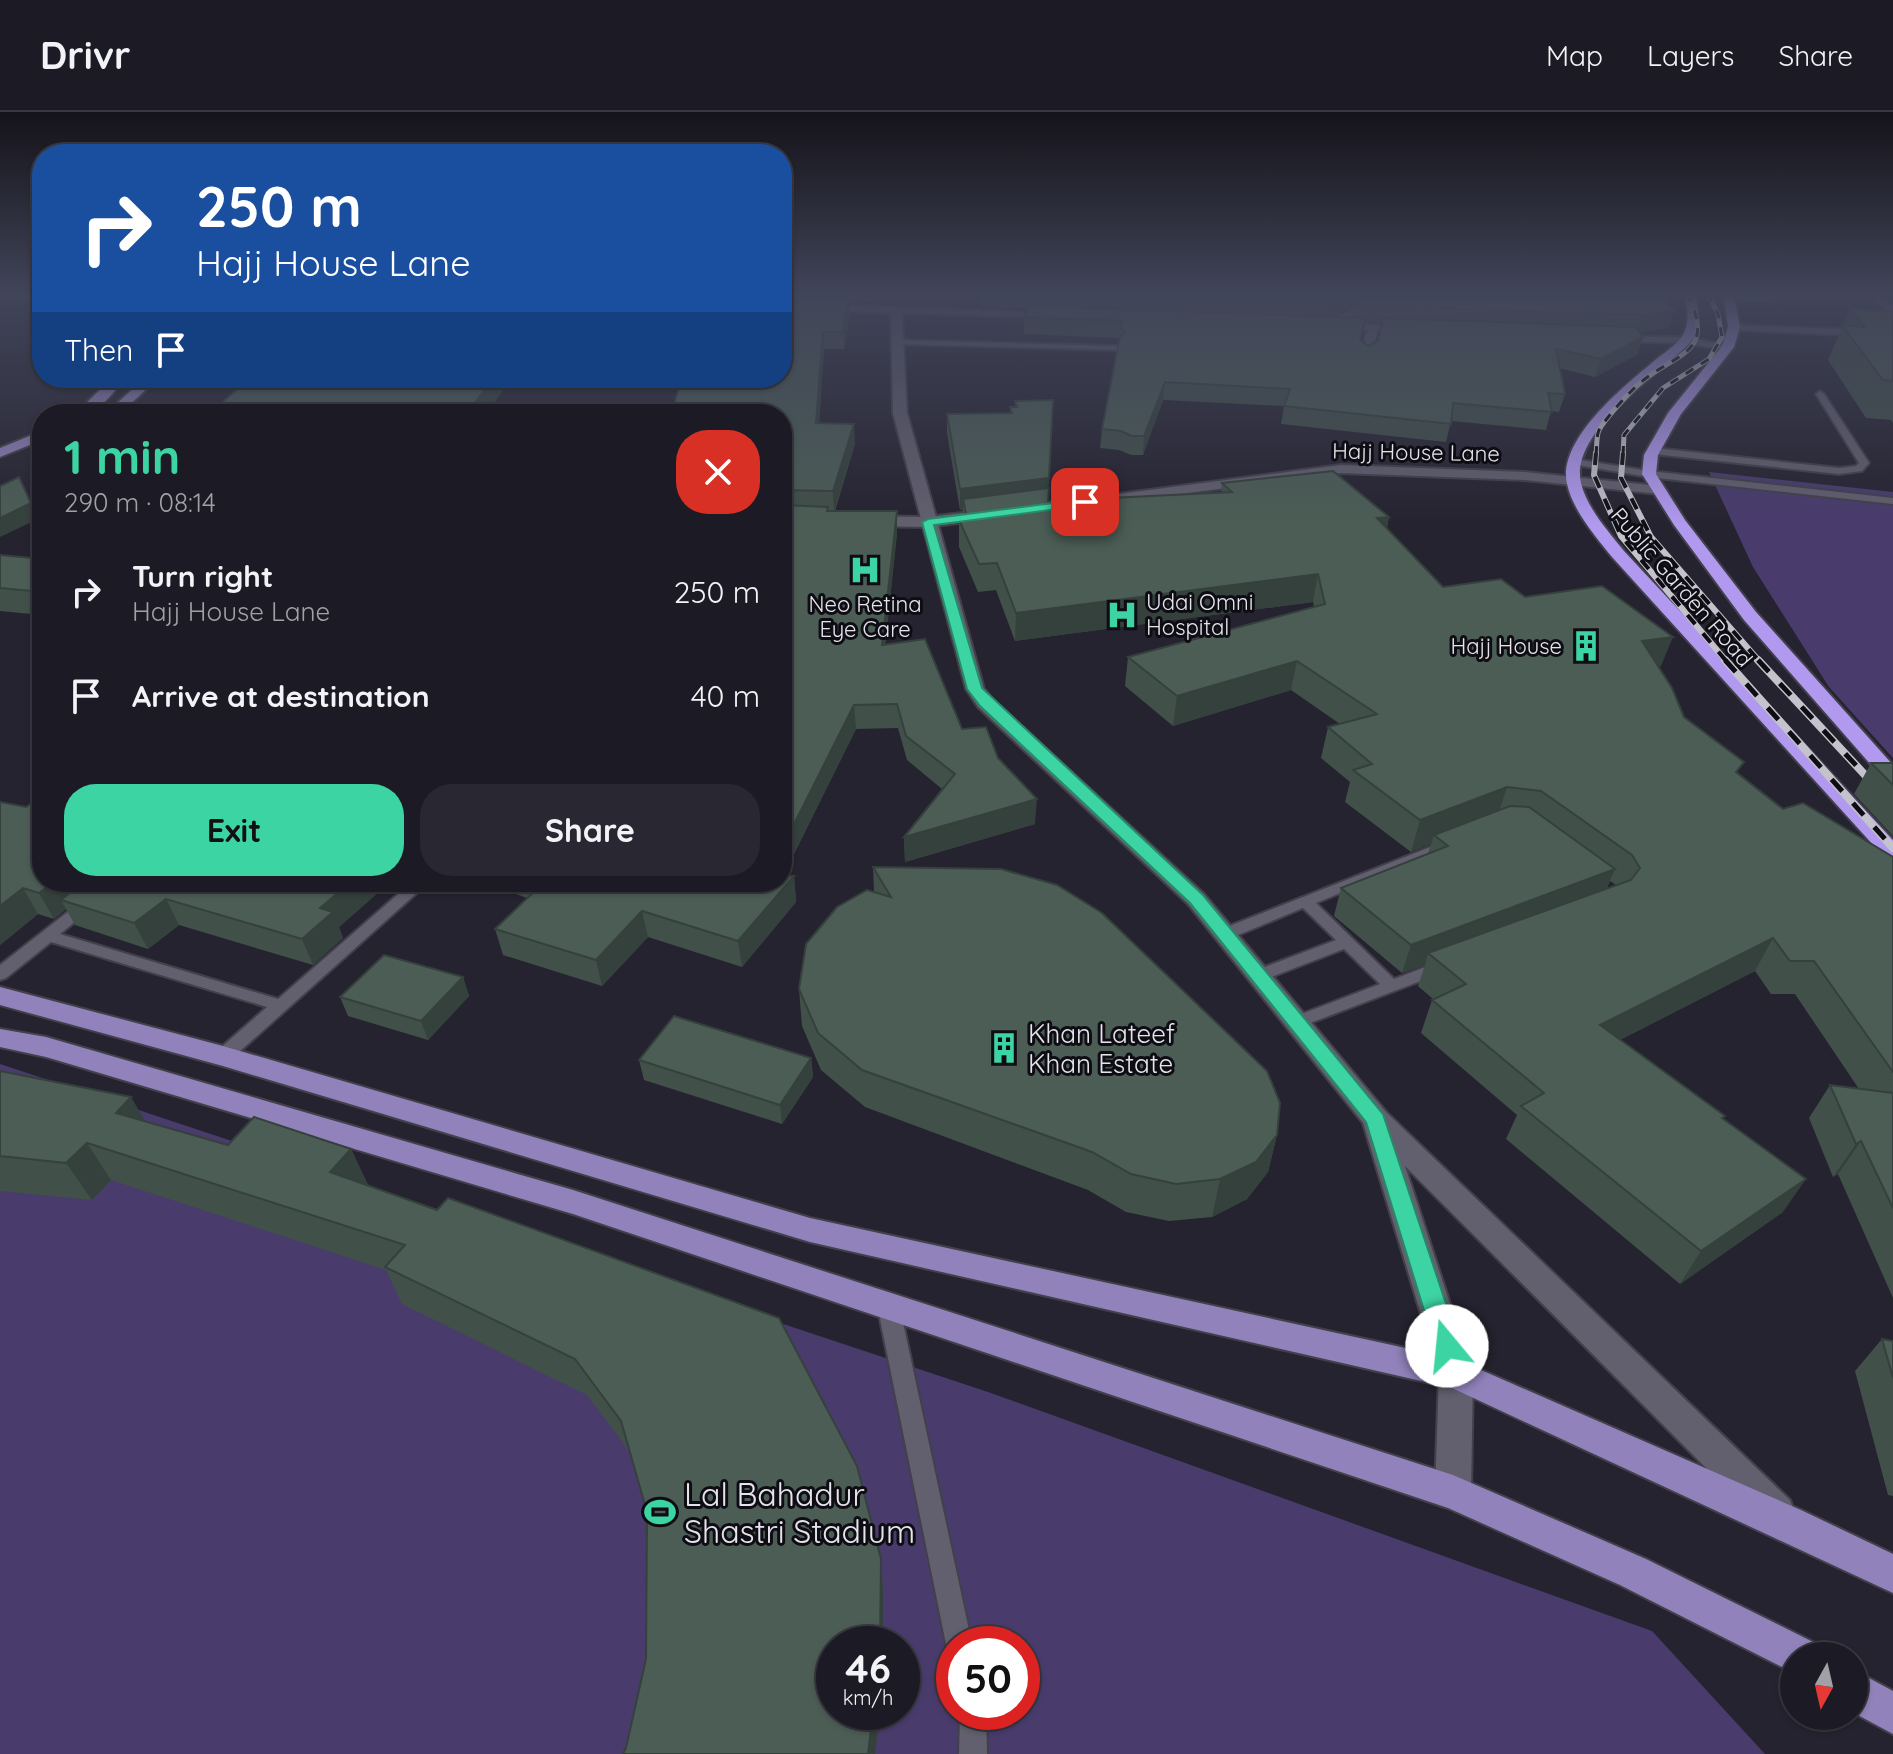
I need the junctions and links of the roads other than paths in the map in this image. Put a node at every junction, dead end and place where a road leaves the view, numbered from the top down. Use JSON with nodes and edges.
{"nodes":[{"id":1,"x":898,"y":373,"type":"edge"},
{"id":2,"x":1651,"y":373,"type":"edge"},
{"id":3,"x":1707,"y":373,"type":"edge"},
{"id":4,"x":110,"y":388,"type":"edge"},
{"id":5,"x":141,"y":388,"type":"edge"},
{"id":6,"x":1820,"y":394,"type":"dead end"},
{"id":7,"x":95,"y":404,"type":"edge"},
{"id":8,"x":123,"y":404,"type":"edge"},
{"id":9,"x":32,"y":439,"type":"edge"},
{"id":10,"x":2,"y":451,"type":"edge"},
{"id":11,"x":1654,"y":451,"type":"junction"},
{"id":12,"x":32,"y":456,"type":"edge"},
{"id":13,"x":0,"y":469,"type":"edge"},
{"id":14,"x":1574,"y":471,"type":"junction"},
{"id":15,"x":1649,"y":474,"type":"junction"},
{"id":16,"x":1659,"y":490,"type":"junction"},
{"id":17,"x":1893,"y":501,"type":"edge"},
{"id":18,"x":1069,"y":504,"type":"edge"},
{"id":19,"x":1006,"y":512,"type":"edge"},
{"id":20,"x":855,"y":521,"type":"edge"},
{"id":21,"x":928,"y":522,"type":"junction"},
{"id":22,"x":1893,"y":778,"type":"edge"},
{"id":23,"x":1469,"y":836,"type":"edge"},
{"id":24,"x":1893,"y":853,"type":"edge"},
{"id":25,"x":103,"y":892,"type":"edge"},
{"id":26,"x":409,"y":892,"type":"edge"},
{"id":27,"x":1305,"y":901,"type":"junction"},
{"id":28,"x":1225,"y":934,"type":"junction"},
{"id":29,"x":48,"y":936,"type":"junction"},
{"id":30,"x":1347,"y":942,"type":"junction"},
{"id":31,"x":1450,"y":964,"type":"edge"},
{"id":32,"x":0,"y":974,"type":"edge"},
{"id":33,"x":1260,"y":975,"type":"junction"},
{"id":34,"x":1392,"y":986,"type":"junction"},
{"id":35,"x":0,"y":996,"type":"edge"},
{"id":36,"x":279,"y":1005,"type":"junction"},
{"id":37,"x":1297,"y":1022,"type":"junction"},
{"id":38,"x":0,"y":1038,"type":"edge"},
{"id":39,"x":223,"y":1056,"type":"junction"},
{"id":40,"x":1376,"y":1119,"type":"junction"},
{"id":41,"x":888,"y":1304,"type":"junction"},
{"id":42,"x":1456,"y":1374,"type":"junction"},
{"id":43,"x":1453,"y":1492,"type":"junction"},
{"id":44,"x":1788,"y":1523,"type":"junction"},
{"id":45,"x":1893,"y":1574,"type":"edge"},
{"id":46,"x":955,"y":1626,"type":"edge"},
{"id":47,"x":1780,"y":1646,"type":"edge"},
{"id":48,"x":1868,"y":1699,"type":"edge"},
{"id":49,"x":1893,"y":1714,"type":"edge"},
{"id":50,"x":973,"y":1730,"type":"edge"},
{"id":51,"x":973,"y":1754,"type":"edge"}],
"edges":[{"from":1,"to":21,"type":"main road"},
{"from":2,"to":14,"type":"highway"},
{"from":3,"to":11,"type":"highway"},
{"from":4,"to":7,"type":"main road"},
{"from":5,"to":8,"type":"main road"},
{"from":6,"to":11,"type":"lane"},
{"from":9,"to":10,"type":"main road"},
{"from":11,"to":15,"type":"highway"},
{"from":12,"to":13,"type":"main road"},
{"from":14,"to":15,"type":"lane"},
{"from":14,"to":16,"type":"main road","name":"Hajj House Lane"},
{"from":14,"to":18,"type":"main road","name":"Hajj House Lane"},
{"from":14,"to":24,"type":"highway","name":"Public Garden Road"},
{"from":15,"to":16,"type":"highway"},
{"from":15,"to":17,"type":"lane"},
{"from":16,"to":22,"type":"highway"},
{"from":19,"to":21,"type":"main road"},
{"from":20,"to":21,"type":"main road"},
{"from":21,"to":28,"type":"main road"},
{"from":23,"to":27,"type":"lane"},
{"from":25,"to":29,"type":"lane"},
{"from":26,"to":36,"type":"lane"},
{"from":27,"to":28,"type":"lane"},
{"from":27,"to":30,"type":"lane"},
{"from":28,"to":33,"type":"main road"},
{"from":29,"to":32,"type":"lane"},
{"from":29,"to":36,"type":"lane"},
{"from":30,"to":33,"type":"lane"},
{"from":30,"to":34,"type":"lane"},
{"from":31,"to":34,"type":"lane"},
{"from":33,"to":37,"type":"main road"},
{"from":34,"to":37,"type":"lane"},
{"from":35,"to":39,"type":"main road"},
{"from":36,"to":39,"type":"lane"},
{"from":37,"to":40,"type":"main road"},
{"from":38,"to":41,"type":"main road"},
{"from":39,"to":42,"type":"main road"},
{"from":40,"to":42,"type":"main road"},
{"from":40,"to":44,"type":"main road"},
{"from":41,"to":43,"type":"main road"},
{"from":41,"to":46,"type":"lane"},
{"from":42,"to":43,"type":"main road"},
{"from":42,"to":44,"type":"main road"},
{"from":43,"to":47,"type":"main road"},
{"from":44,"to":45,"type":"main road"},
{"from":48,"to":49,"type":"main road"},
{"from":50,"to":51,"type":"lane"}]}
